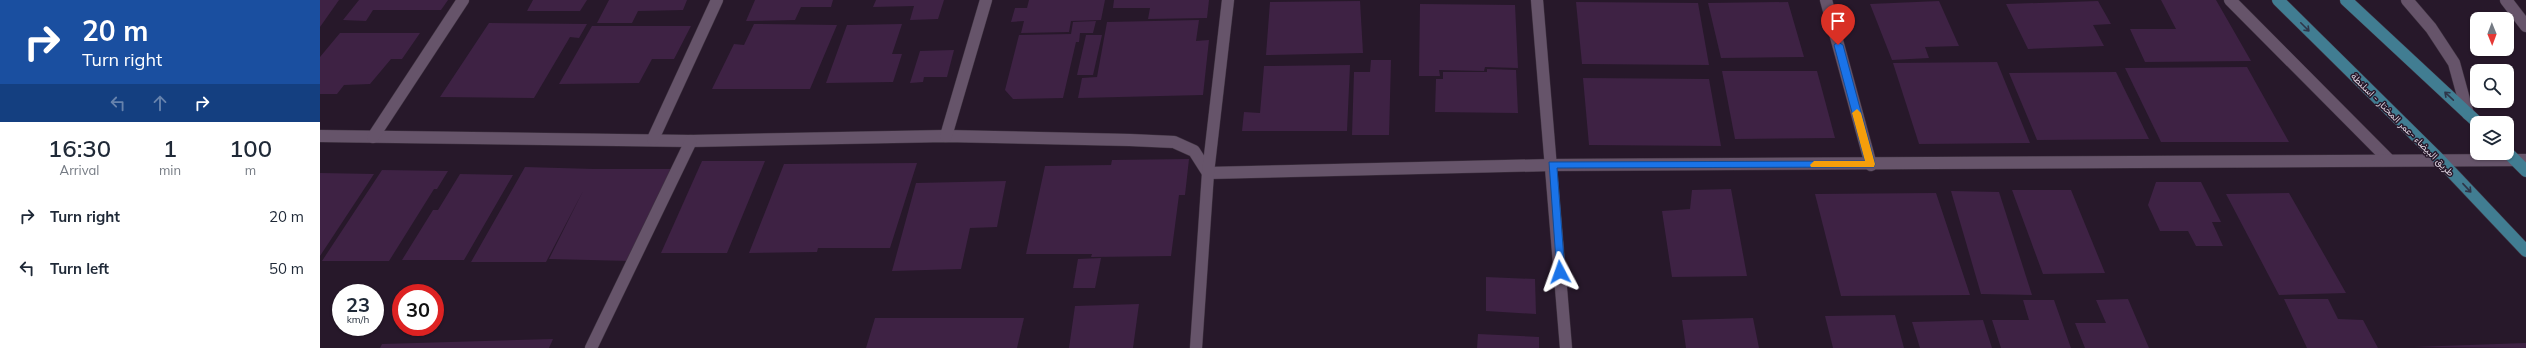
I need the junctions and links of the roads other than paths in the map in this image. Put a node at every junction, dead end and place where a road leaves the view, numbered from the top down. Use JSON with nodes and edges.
{"nodes":[{"id":1,"x":463,"y":0,"type":"edge"},
{"id":2,"x":717,"y":0,"type":"edge"},
{"id":3,"x":986,"y":0,"type":"edge"},
{"id":4,"x":1228,"y":0,"type":"edge"},
{"id":5,"x":1537,"y":0,"type":"edge"},
{"id":6,"x":1826,"y":0,"type":"edge"},
{"id":7,"x":2230,"y":0,"type":"edge"},
{"id":8,"x":2278,"y":0,"type":"edge"},
{"id":9,"x":2346,"y":0,"type":"edge"},
{"id":10,"x":2407,"y":0,"type":"edge"},
{"id":11,"x":2506,"y":0,"type":"edge"},
{"id":12,"x":2526,"y":26,"type":"edge"},
{"id":13,"x":2468,"y":114,"type":"joint"},
{"id":14,"x":320,"y":136,"type":"edge"},
{"id":15,"x":946,"y":136,"type":"junction"},
{"id":16,"x":373,"y":137,"type":"junction"},
{"id":17,"x":653,"y":139,"type":"junction"},
{"id":18,"x":691,"y":141,"type":"junction"},
{"id":19,"x":2516,"y":157,"type":"edge"},
{"id":20,"x":2389,"y":160,"type":"junction"},
{"id":21,"x":2440,"y":160,"type":"junction"},
{"id":22,"x":1870,"y":164,"type":"junction"},
{"id":23,"x":1552,"y":165,"type":"junction"},
{"id":24,"x":2526,"y":171,"type":"edge"},
{"id":25,"x":1208,"y":173,"type":"junction"},
{"id":26,"x":2526,"y":251,"type":"edge"},
{"id":27,"x":591,"y":348,"type":"edge"},
{"id":28,"x":1196,"y":348,"type":"edge"},
{"id":29,"x":1566,"y":348,"type":"edge"}],
"edges":[{"from":1,"to":16,"type":"street"},
{"from":2,"to":17,"type":"street"},
{"from":3,"to":15,"type":"street"},
{"from":4,"to":25,"type":"street"},
{"from":5,"to":23,"type":"street"},
{"from":6,"to":22,"type":"street"},
{"from":7,"to":20,"type":"street"},
{"from":8,"to":21,"type":"main road","name":"طريق البيضاء -عمر المختار - اسلنطة","one_way":true},
{"from":13,"to":9,"type":"main road","one_way":true},
{"from":10,"to":13,"type":"street"},
{"from":11,"to":12,"type":"street"},
{"from":14,"to":16,"type":"street"},
{"from":15,"to":18,"type":"street"},
{"from":15,"to":25,"type":"street"},
{"from":16,"to":17,"type":"street"},
{"from":17,"to":18,"type":"street"},
{"from":18,"to":27,"type":"street"},
{"from":19,"to":21,"type":"street"},
{"from":19,"to":24,"type":"main road"},
{"from":20,"to":21,"type":"street"},
{"from":20,"to":22,"type":"street"},
{"from":21,"to":26,"type":"main road","name":"طريق البيضاء -عمر المختار - اسلنطة","one_way":true},
{"from":22,"to":23,"type":"street"},
{"from":23,"to":25,"type":"street"},
{"from":23,"to":29,"type":"street"},
{"from":25,"to":28,"type":"street"}]}
